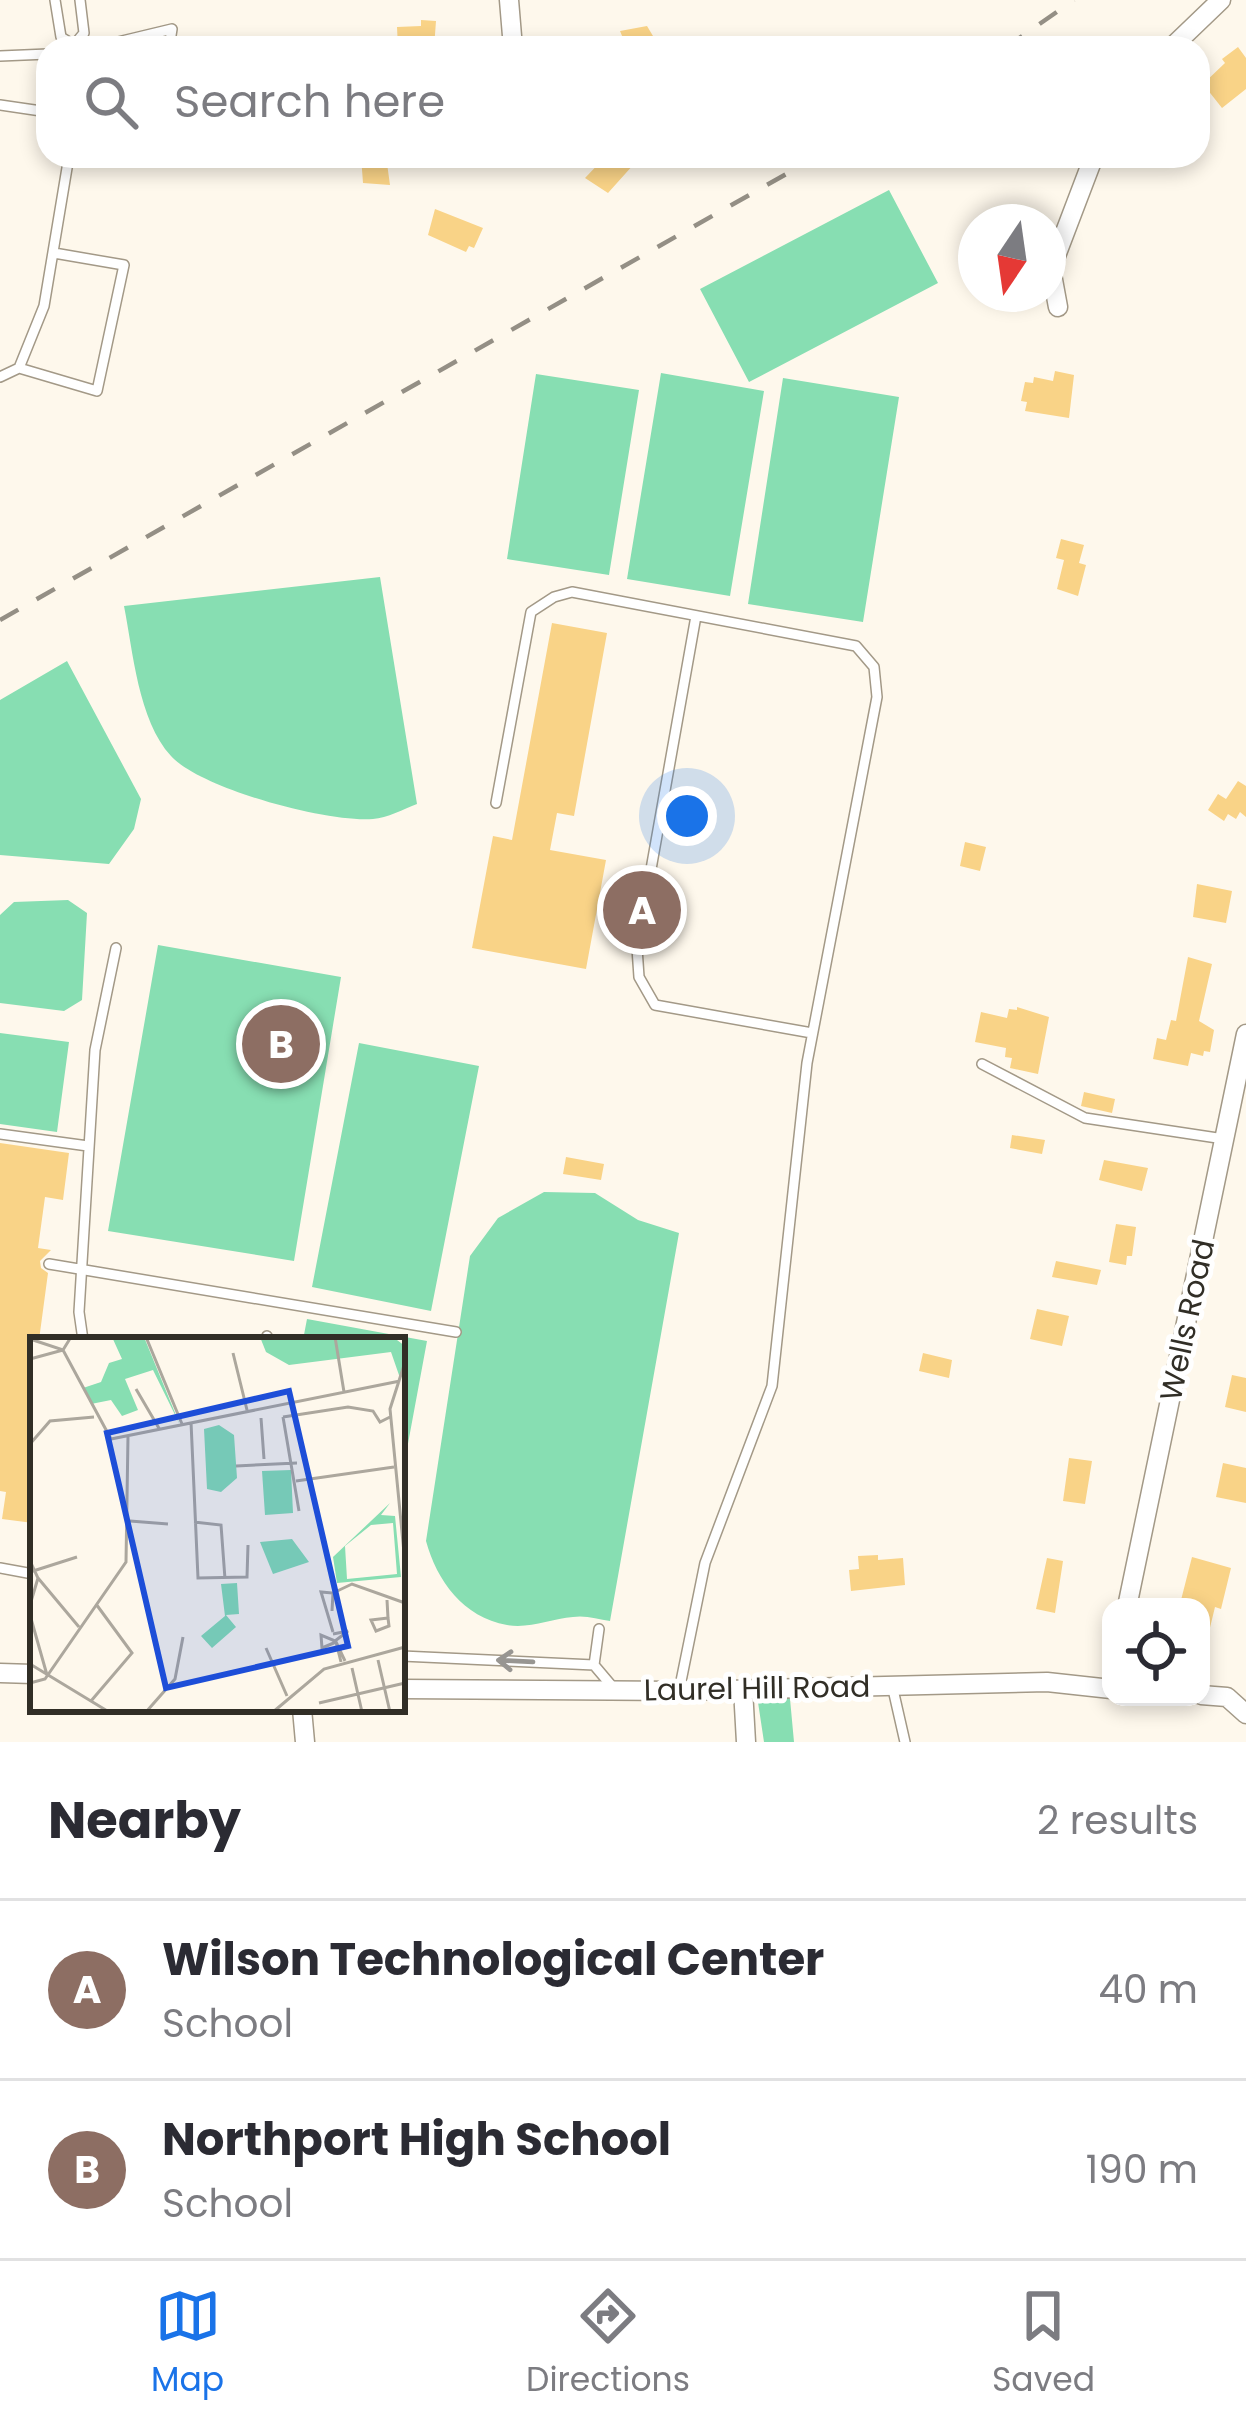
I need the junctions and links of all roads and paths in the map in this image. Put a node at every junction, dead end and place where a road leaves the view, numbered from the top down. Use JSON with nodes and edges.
{"nodes":[{"id":1,"x":55,"y":0,"type":"edge"},
{"id":2,"x":80,"y":0,"type":"edge"},
{"id":3,"x":509,"y":0,"type":"edge"},
{"id":4,"x":1221,"y":0,"type":"edge"},
{"id":5,"x":61,"y":36,"type":"edge"},
{"id":6,"x":82,"y":36,"type":"edge"},
{"id":7,"x":143,"y":36,"type":"edge"},
{"id":8,"x":171,"y":36,"type":"edge"},
{"id":9,"x":512,"y":36,"type":"edge"},
{"id":10,"x":1184,"y":36,"type":"edge"},
{"id":11,"x":36,"y":54,"type":"edge"},
{"id":12,"x":0,"y":56,"type":"edge"},
{"id":13,"x":0,"y":104,"type":"edge"},
{"id":14,"x":36,"y":110,"type":"edge"},
{"id":15,"x":67,"y":168,"type":"edge"},
{"id":16,"x":1089,"y":168,"type":"edge"},
{"id":17,"x":1066,"y":230,"type":"edge"},
{"id":18,"x":54,"y":254,"type":"junction"},
{"id":19,"x":20,"y":368,"type":"junction"},
{"id":20,"x":0,"y":377,"type":"edge"},
{"id":21,"x":696,"y":616,"type":"junction"},
{"id":22,"x":496,"y":803,"type":"dead end"},
{"id":23,"x":116,"y":948,"type":"dead end"},
{"id":24,"x":812,"y":1033,"type":"junction"},
{"id":25,"x":1246,"y":1034,"type":"edge"},
{"id":26,"x":982,"y":1064,"type":"dead end"},
{"id":27,"x":0,"y":1134,"type":"edge"},
{"id":28,"x":1223,"y":1139,"type":"junction"},
{"id":29,"x":88,"y":1145,"type":"junction"},
{"id":30,"x":49,"y":1264,"type":"dead end"},
{"id":31,"x":84,"y":1268,"type":"junction"},
{"id":32,"x":456,"y":1332,"type":"dead end"},
{"id":33,"x":83,"y":1337,"type":"edge"},
{"id":34,"x":0,"y":1568,"type":"edge"},
{"id":35,"x":30,"y":1573,"type":"edge"},
{"id":36,"x":1129,"y":1598,"type":"edge"},
{"id":37,"x":599,"y":1629,"type":"dead end"},
{"id":38,"x":405,"y":1656,"type":"edge"},
{"id":39,"x":594,"y":1665,"type":"junction"},
{"id":40,"x":0,"y":1672,"type":"edge"},
{"id":41,"x":30,"y":1674,"type":"edge"},
{"id":42,"x":892,"y":1685,"type":"junction"},
{"id":43,"x":1102,"y":1687,"type":"edge"},
{"id":44,"x":405,"y":1688,"type":"edge"},
{"id":45,"x":743,"y":1690,"type":"junction"},
{"id":46,"x":616,"y":1691,"type":"junction"},
{"id":47,"x":679,"y":1691,"type":"junction"},
{"id":48,"x":1210,"y":1696,"type":"edge"},
{"id":49,"x":302,"y":1712,"type":"edge"},
{"id":50,"x":1246,"y":1714,"type":"edge"},
{"id":51,"x":305,"y":1742,"type":"edge"},
{"id":52,"x":746,"y":1742,"type":"edge"},
{"id":53,"x":905,"y":1742,"type":"edge"}],
"edges":[{"from":1,"to":5,"type":"lane"},
{"from":2,"to":6,"type":"lane"},
{"from":3,"to":9,"type":"street"},
{"from":4,"to":10,"type":"street"},
{"from":7,"to":8,"type":"lane"},
{"from":11,"to":12,"type":"lane"},
{"from":13,"to":14,"type":"lane"},
{"from":15,"to":18,"type":"lane"},
{"from":16,"to":17,"type":"street"},
{"from":18,"to":19,"type":"lane"},
{"from":18,"to":19,"type":"lane"},
{"from":19,"to":20,"type":"lane"},
{"from":21,"to":22,"type":"lane"},
{"from":21,"to":24,"type":"lane"},
{"from":21,"to":24,"type":"lane"},
{"from":23,"to":29,"type":"lane"},
{"from":24,"to":47,"type":"lane"},
{"from":25,"to":28,"type":"street","name":"Wells Road"},
{"from":26,"to":28,"type":"lane"},
{"from":27,"to":29,"type":"lane"},
{"from":28,"to":36,"type":"street","name":"Wells Road"},
{"from":29,"to":31,"type":"lane"},
{"from":30,"to":31,"type":"lane"},
{"from":31,"to":32,"type":"lane"},
{"from":31,"to":33,"type":"lane"},
{"from":34,"to":35,"type":"lane"},
{"from":37,"to":39,"type":"lane"},
{"from":39,"to":38,"type":"lane","one_way":true},
{"from":39,"to":46,"type":"lane"},
{"from":40,"to":41,"type":"street"},
{"from":42,"to":43,"type":"street","name":"Laurel Hill Road"},
{"from":42,"to":45,"type":"street","name":"Laurel Hill Road"},
{"from":42,"to":53,"type":"lane"},
{"from":44,"to":46,"type":"street","name":"Laurel Hill Road"},
{"from":45,"to":47,"type":"street","name":"Laurel Hill Road"},
{"from":45,"to":52,"type":"street"},
{"from":46,"to":47,"type":"street","name":"Laurel Hill Road"},
{"from":48,"to":50,"type":"street"},
{"from":49,"to":51,"type":"street"}]}
